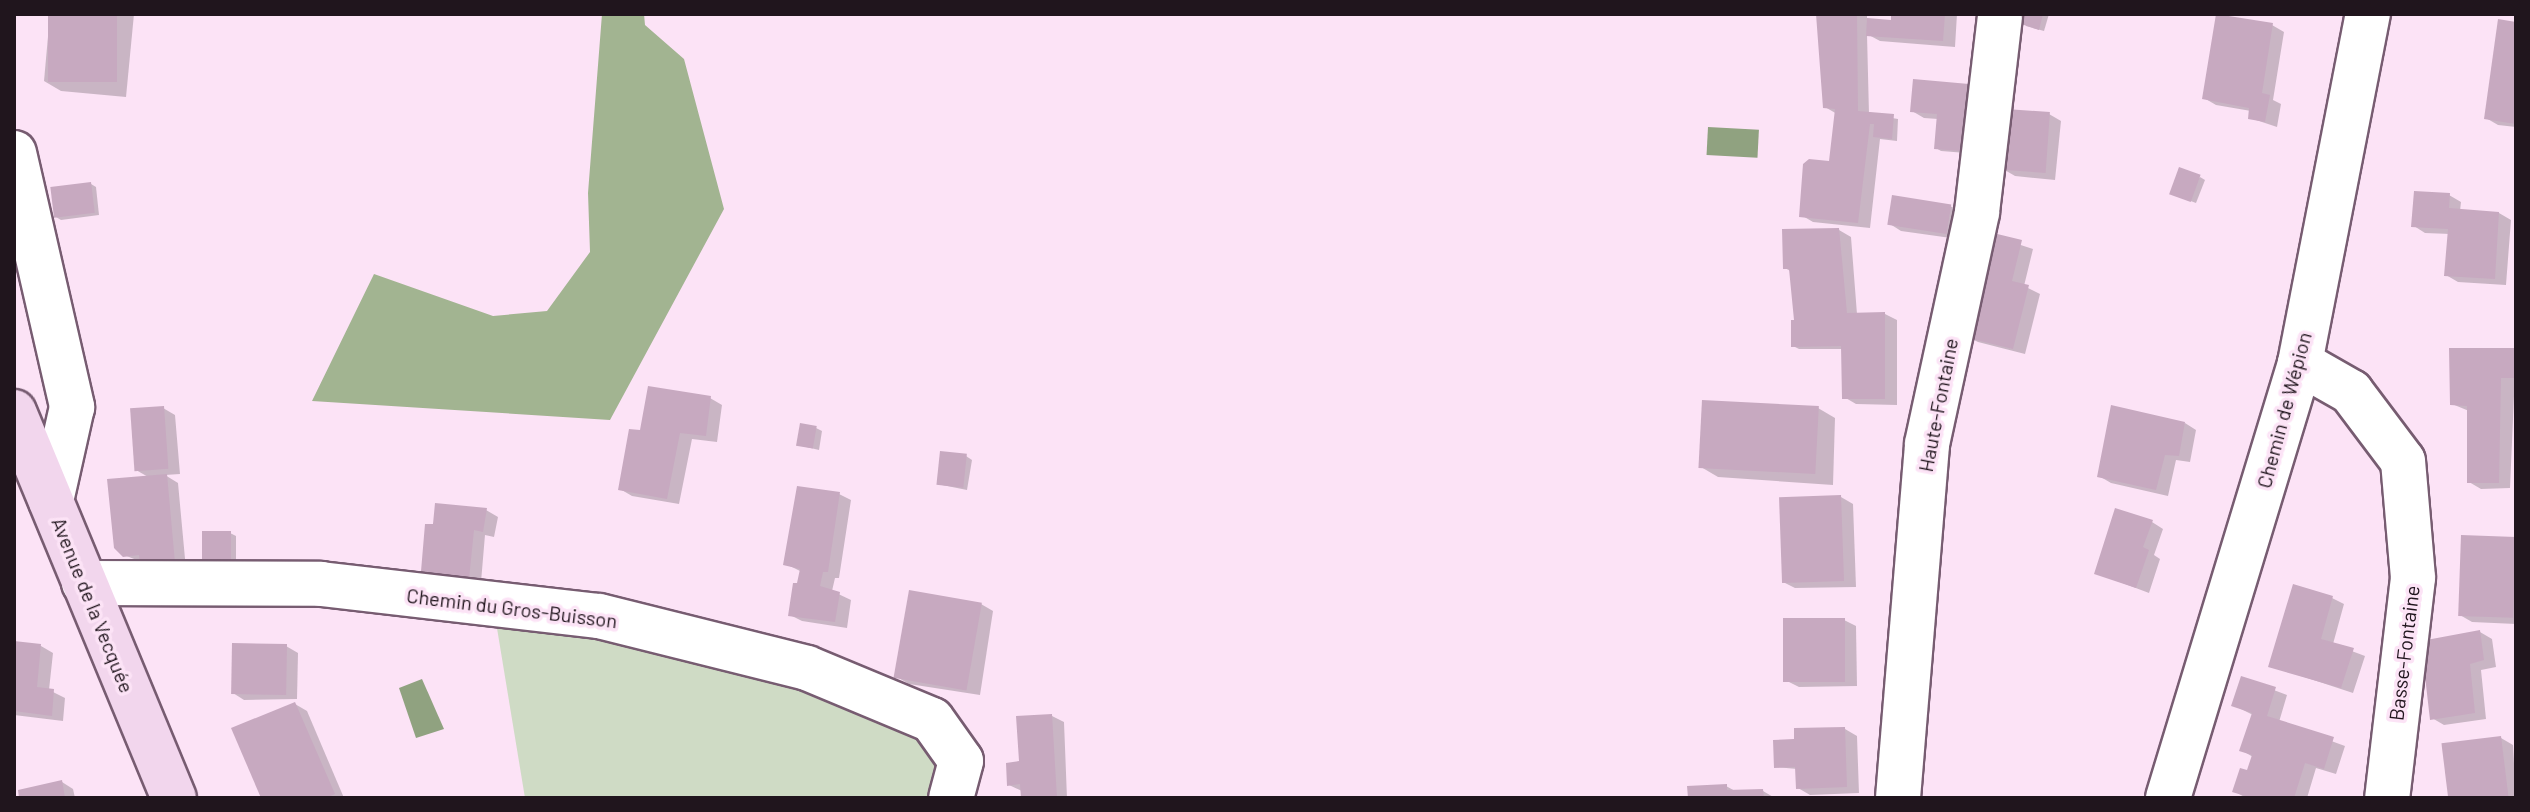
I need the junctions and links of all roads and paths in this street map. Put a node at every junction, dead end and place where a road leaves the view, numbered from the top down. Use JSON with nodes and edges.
{"nodes":[{"id":1,"x":2368,"y":14,"type":"edge"},
{"id":2,"x":2000,"y":16,"type":"dead end"},
{"id":3,"x":14,"y":153,"type":"edge"},
{"id":4,"x":2300,"y":363,"type":"junction"},
{"id":5,"x":14,"y":412,"type":"edge"},
{"id":6,"x":51,"y":501,"type":"junction"},
{"id":7,"x":84,"y":583,"type":"junction"},
{"id":8,"x":172,"y":796,"type":"edge"},
{"id":9,"x":951,"y":798,"type":"edge"},
{"id":10,"x":1898,"y":798,"type":"edge"},
{"id":11,"x":2168,"y":798,"type":"edge"},
{"id":12,"x":2387,"y":798,"type":"edge"}],
"edges":[{"from":1,"to":4,"type":"street","name":"Chemin de Wépion"},
{"from":2,"to":10,"type":"street","name":"Haute-Fontaine"},
{"from":3,"to":6,"type":"street"},
{"from":4,"to":11,"type":"street","name":"Chemin de Wépion"},
{"from":4,"to":12,"type":"street","name":"Basse-Fontaine"},
{"from":5,"to":6,"type":"main road","name":"Avenue de la Vecquée"},
{"from":6,"to":7,"type":"main road","name":"Avenue de la Vecquée"},
{"from":7,"to":8,"type":"main road","name":"Avenue de la Vecquée"},
{"from":7,"to":9,"type":"street","name":"Chemin du Gros-Buisson"}]}
